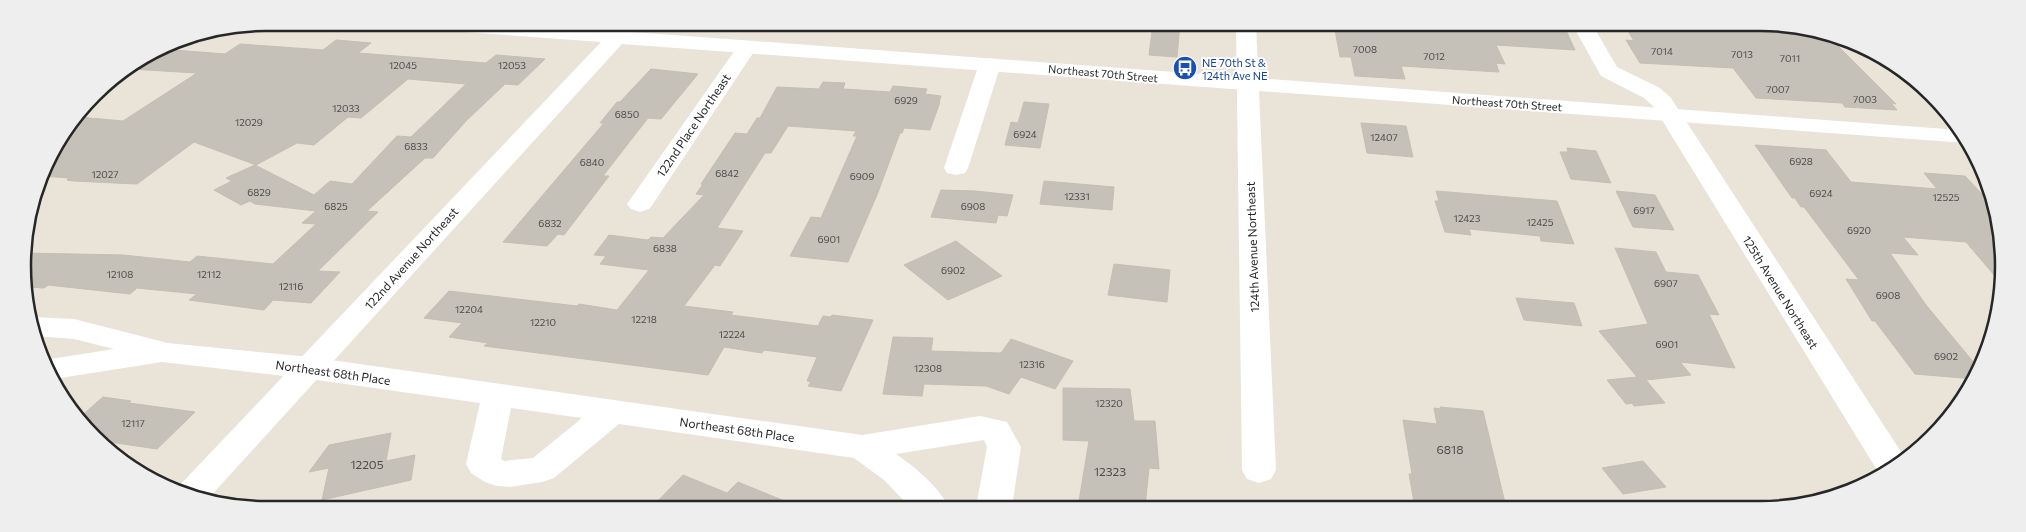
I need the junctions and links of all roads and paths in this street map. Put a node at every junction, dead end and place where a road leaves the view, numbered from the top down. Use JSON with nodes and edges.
{"nodes":[{"id":1,"x":622,"y":31,"type":"edge"},
{"id":2,"x":630,"y":31,"type":"edge"},
{"id":3,"x":1246,"y":31,"type":"edge"},
{"id":4,"x":1586,"y":31,"type":"edge"},
{"id":5,"x":747,"y":47,"type":"junction"},
{"id":6,"x":990,"y":64,"type":"junction"},
{"id":7,"x":1247,"y":84,"type":"junction"},
{"id":8,"x":1672,"y":116,"type":"junction"},
{"id":9,"x":1955,"y":136,"type":"edge"},
{"id":10,"x":956,"y":168,"type":"dead end"},
{"id":11,"x":640,"y":204,"type":"dead end"},
{"id":12,"x":39,"y":326,"type":"edge"},
{"id":13,"x":168,"y":352,"type":"junction"},
{"id":14,"x":54,"y":368,"type":"edge"},
{"id":15,"x":310,"y":368,"type":"junction"},
{"id":16,"x":498,"y":396,"type":"junction"},
{"id":17,"x":613,"y":411,"type":"junction"},
{"id":18,"x":862,"y":448,"type":"junction"},
{"id":19,"x":1889,"y":462,"type":"edge"},
{"id":20,"x":1258,"y":470,"type":"dead end"},
{"id":21,"x":195,"y":490,"type":"edge"},
{"id":22,"x":925,"y":501,"type":"edge"},
{"id":23,"x":995,"y":501,"type":"edge"}],
"edges":[{"from":1,"to":15,"type":"street","name":"122nd Avenue Northeast"},
{"from":2,"to":5,"type":"street","name":"Northeast 70th Street"},
{"from":3,"to":7,"type":"street","name":"124th Avenue Northeast"},
{"from":4,"to":8,"type":"street","name":"125th Avenue Northeast"},
{"from":5,"to":6,"type":"street","name":"Northeast 70th Street"},
{"from":5,"to":11,"type":"street","name":"122nd Place Northeast"},
{"from":6,"to":7,"type":"street","name":"Northeast 70th Street"},
{"from":6,"to":10,"type":"street"},
{"from":7,"to":8,"type":"street","name":"Northeast 70th Street"},
{"from":7,"to":20,"type":"street","name":"124th Avenue Northeast"},
{"from":8,"to":9,"type":"street","name":"Northeast 70th Street"},
{"from":8,"to":19,"type":"street","name":"125th Avenue Northeast"},
{"from":12,"to":13,"type":"street","name":"Northeast 68th Place"},
{"from":13,"to":14,"type":"street","name":"Northeast 68th Place"},
{"from":13,"to":15,"type":"street","name":"Northeast 68th Place"},
{"from":15,"to":16,"type":"street","name":"Northeast 68th Place"},
{"from":15,"to":21,"type":"street","name":"122nd Avenue Northeast"},
{"from":16,"to":17,"type":"street","name":"Northeast 68th Place"},
{"from":16,"to":17,"type":"street"},
{"from":17,"to":18,"type":"street","name":"Northeast 68th Place"},
{"from":18,"to":22,"type":"street","name":"Northeast 68th Place"},
{"from":18,"to":23,"type":"street","name":"Northeast 68th Place"}]}
